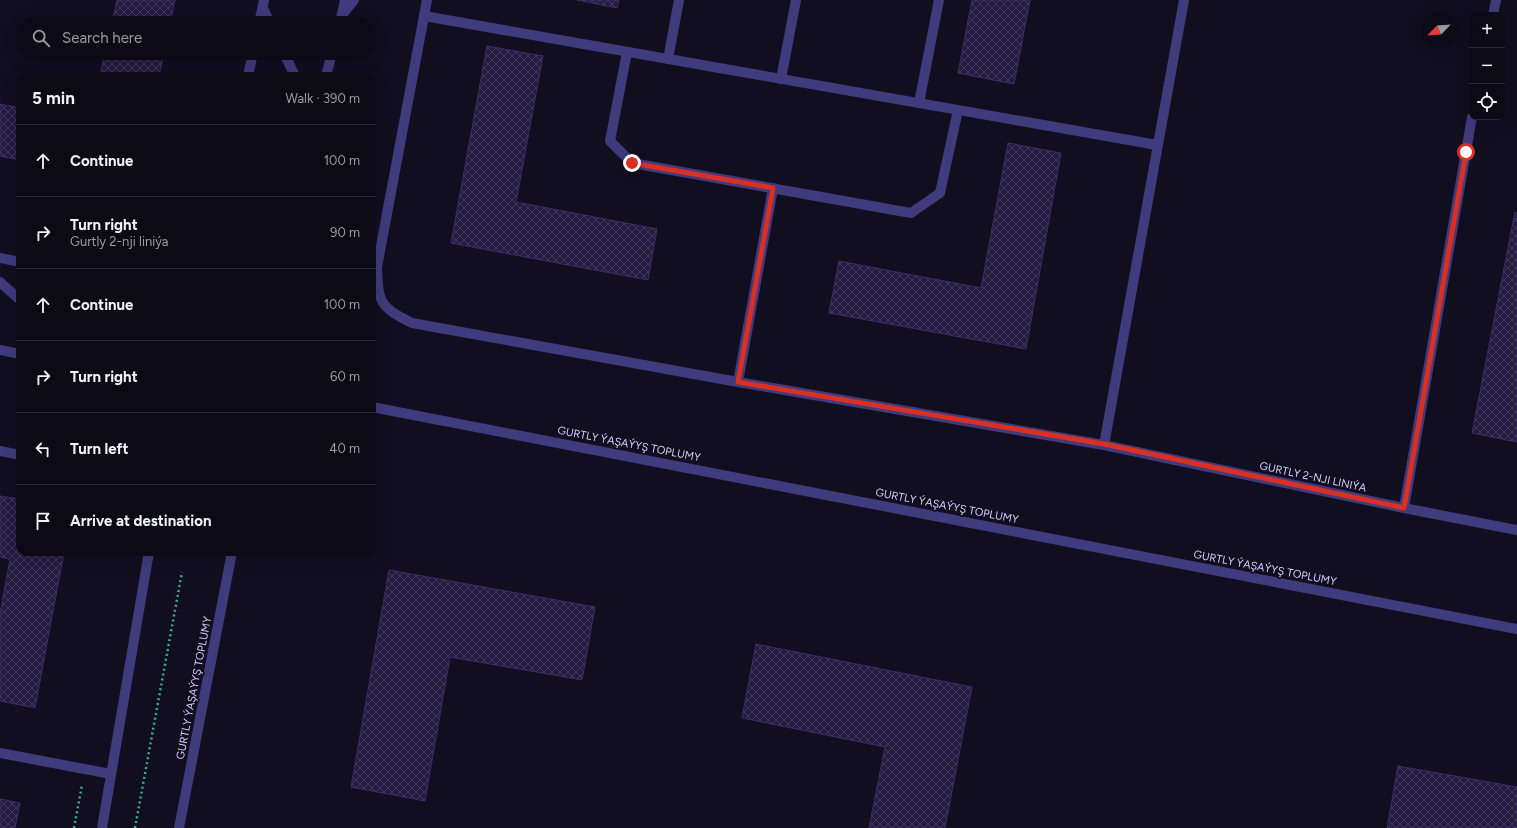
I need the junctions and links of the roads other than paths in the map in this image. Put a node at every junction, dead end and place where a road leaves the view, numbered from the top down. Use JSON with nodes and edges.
{"nodes":[{"id":1,"x":345,"y":0,"type":"edge"},
{"id":2,"x":354,"y":0,"type":"edge"},
{"id":3,"x":427,"y":0,"type":"edge"},
{"id":4,"x":679,"y":0,"type":"edge"},
{"id":5,"x":796,"y":0,"type":"edge"},
{"id":6,"x":939,"y":0,"type":"edge"},
{"id":7,"x":1184,"y":0,"type":"edge"},
{"id":8,"x":1496,"y":0,"type":"edge"},
{"id":9,"x":264,"y":4,"type":"edge"},
{"id":10,"x":1494,"y":12,"type":"edge"},
{"id":11,"x":261,"y":16,"type":"edge"},
{"id":12,"x":268,"y":16,"type":"edge"},
{"id":13,"x":342,"y":16,"type":"edge"},
{"id":14,"x":343,"y":16,"type":"edge"},
{"id":15,"x":424,"y":16,"type":"junction"},
{"id":16,"x":627,"y":52,"type":"junction"},
{"id":17,"x":668,"y":59,"type":"junction"},
{"id":18,"x":251,"y":60,"type":"edge"},
{"id":19,"x":287,"y":60,"type":"edge"},
{"id":20,"x":330,"y":60,"type":"edge"},
{"id":21,"x":249,"y":72,"type":"edge"},
{"id":22,"x":292,"y":72,"type":"edge"},
{"id":23,"x":327,"y":72,"type":"edge"},
{"id":24,"x":781,"y":79,"type":"junction"},
{"id":25,"x":919,"y":103,"type":"junction"},
{"id":26,"x":958,"y":110,"type":"junction"},
{"id":27,"x":1471,"y":120,"type":"edge"},
{"id":28,"x":1157,"y":145,"type":"junction"},
{"id":29,"x":773,"y":188,"type":"junction"},
{"id":30,"x":0,"y":258,"type":"edge"},
{"id":31,"x":16,"y":261,"type":"edge"},
{"id":32,"x":0,"y":282,"type":"edge"},
{"id":33,"x":16,"y":296,"type":"edge"},
{"id":34,"x":0,"y":350,"type":"edge"},
{"id":35,"x":16,"y":353,"type":"edge"},
{"id":36,"x":738,"y":382,"type":"junction"},
{"id":37,"x":376,"y":408,"type":"edge"},
{"id":38,"x":1104,"y":444,"type":"junction"},
{"id":39,"x":0,"y":451,"type":"edge"},
{"id":40,"x":16,"y":454,"type":"edge"},
{"id":41,"x":1404,"y":508,"type":"junction"},
{"id":42,"x":1517,"y":530,"type":"edge"},
{"id":43,"x":148,"y":556,"type":"edge"},
{"id":44,"x":231,"y":556,"type":"edge"},
{"id":45,"x":1517,"y":629,"type":"edge"},
{"id":46,"x":0,"y":753,"type":"edge"},
{"id":47,"x":111,"y":774,"type":"junction"},
{"id":48,"x":102,"y":828,"type":"edge"},
{"id":49,"x":179,"y":828,"type":"edge"}],
"edges":[{"from":1,"to":13,"type":"street"},
{"from":2,"to":14,"type":"street"},
{"from":3,"to":15,"type":"street","name":"GURTLY 2-NJI LINIÝA"},
{"from":4,"to":17,"type":"street"},
{"from":5,"to":24,"type":"street"},
{"from":6,"to":25,"type":"street"},
{"from":7,"to":28,"type":"street"},
{"from":8,"to":10,"type":"street"},
{"from":9,"to":11,"type":"street"},
{"from":9,"to":12,"type":"street"},
{"from":15,"to":16,"type":"street"},
{"from":15,"to":36,"type":"street","name":"GURTLY 2-NJI LINIÝA"},
{"from":16,"to":17,"type":"street"},
{"from":16,"to":29,"type":"street"},
{"from":17,"to":24,"type":"street"},
{"from":18,"to":21,"type":"street"},
{"from":19,"to":22,"type":"street"},
{"from":20,"to":23,"type":"street"},
{"from":24,"to":25,"type":"street"},
{"from":25,"to":26,"type":"street"},
{"from":26,"to":28,"type":"street"},
{"from":26,"to":29,"type":"street"},
{"from":27,"to":41,"type":"street"},
{"from":28,"to":38,"type":"street"},
{"from":29,"to":36,"type":"street"},
{"from":30,"to":31,"type":"street"},
{"from":32,"to":33,"type":"street"},
{"from":34,"to":35,"type":"street"},
{"from":36,"to":38,"type":"street","name":"GURTLY 2-NJI LINIÝA"},
{"from":37,"to":45,"type":"street","name":"GURTLY ÝAŞAÝYŞ TOPLUMY"},
{"from":38,"to":41,"type":"street","name":"GURTLY 2-NJI LINIÝA"},
{"from":39,"to":40,"type":"street"},
{"from":41,"to":42,"type":"street","name":"GURTLY 2-NJI LINIÝA"},
{"from":43,"to":47,"type":"street"},
{"from":44,"to":49,"type":"street","name":"GURTLY ÝAŞAÝYŞ TOPLUMY"},
{"from":46,"to":47,"type":"street"},
{"from":47,"to":48,"type":"street"}]}
